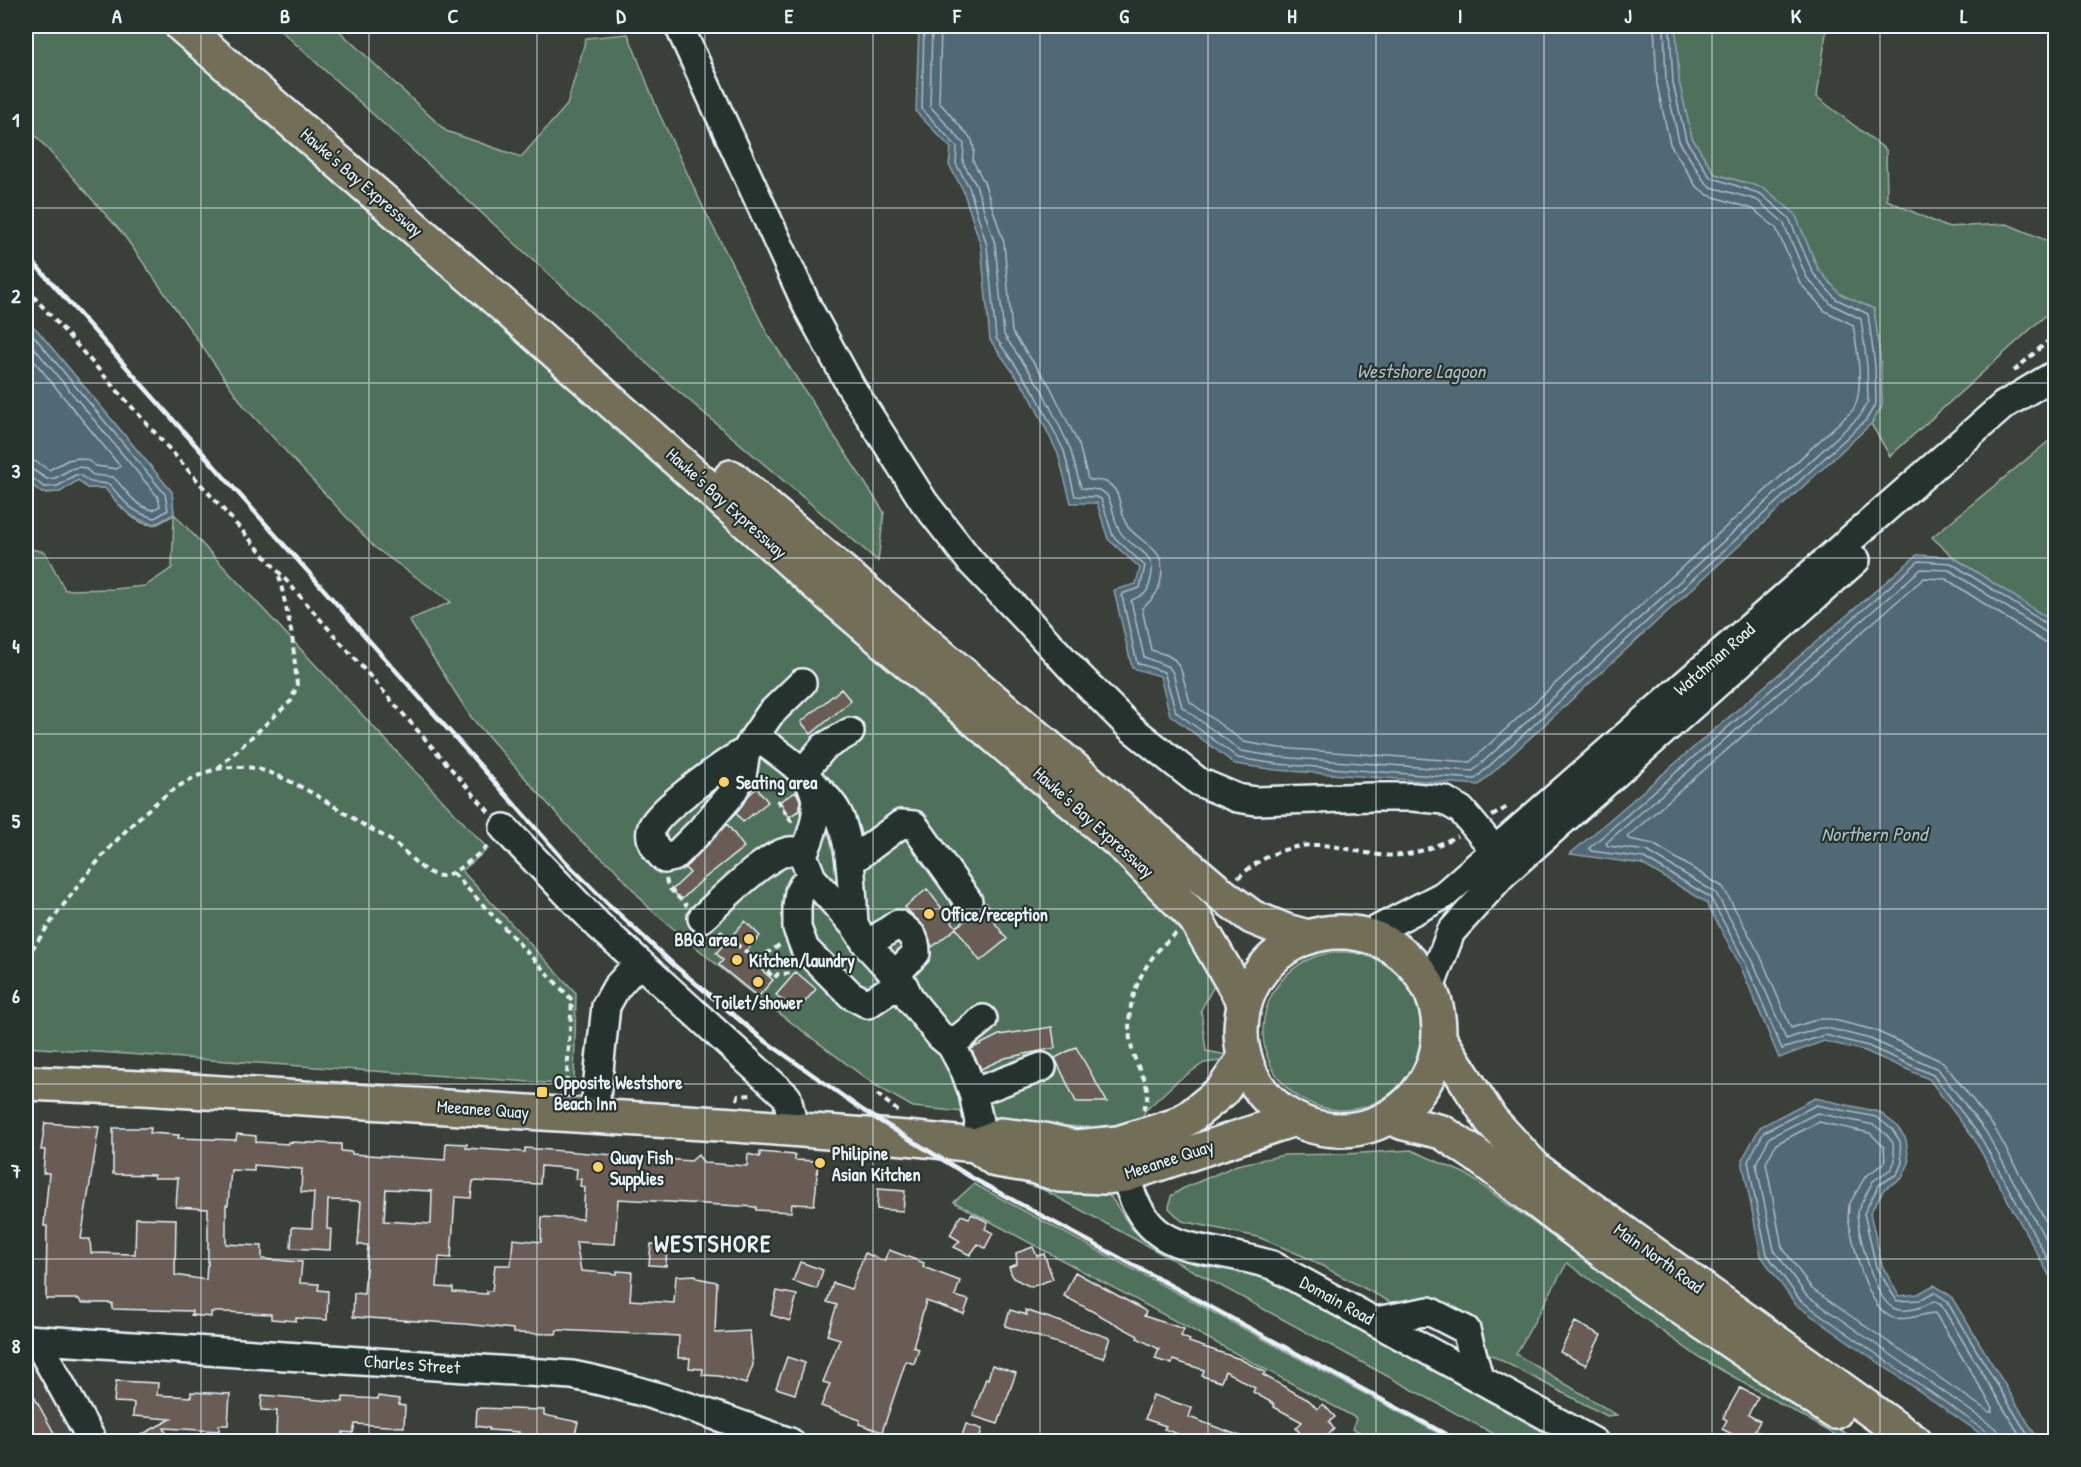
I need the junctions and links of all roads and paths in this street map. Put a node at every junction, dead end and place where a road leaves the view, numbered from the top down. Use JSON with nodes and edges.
{"nodes":[{"id":1,"x":182,"y":26,"type":"edge"},
{"id":2,"x":211,"y":26,"type":"edge"},
{"id":3,"x":679,"y":26,"type":"edge"},
{"id":4,"x":26,"y":288,"type":"edge"},
{"id":5,"x":2055,"y":375,"type":"edge"},
{"id":6,"x":2055,"y":396,"type":"edge"},
{"id":7,"x":278,"y":571,"type":"junction"},
{"id":8,"x":802,"y":683,"type":"dead end"},
{"id":9,"x":850,"y":732,"type":"dead end"},
{"id":10,"x":216,"y":770,"type":"junction"},
{"id":11,"x":807,"y":777,"type":"junction"},
{"id":12,"x":504,"y":828,"type":"junction"},
{"id":13,"x":844,"y":832,"type":"junction"},
{"id":14,"x":1459,"y":834,"type":"dead end"},
{"id":15,"x":809,"y":856,"type":"junction"},
{"id":16,"x":1503,"y":859,"type":"junction"},
{"id":17,"x":850,"y":862,"type":"junction"},
{"id":18,"x":1231,"y":884,"type":"dead end"},
{"id":19,"x":968,"y":901,"type":"dead end"},
{"id":20,"x":702,"y":918,"type":"dead end"},
{"id":21,"x":861,"y":935,"type":"junction"},
{"id":22,"x":1367,"y":935,"type":"junction"},
{"id":23,"x":1308,"y":937,"type":"junction"},
{"id":24,"x":1162,"y":944,"type":"dead end"},
{"id":25,"x":26,"y":958,"type":"edge"},
{"id":26,"x":757,"y":960,"type":"dead end"},
{"id":27,"x":639,"y":962,"type":"junction"},
{"id":28,"x":794,"y":973,"type":"dead end"},
{"id":29,"x":899,"y":980,"type":"junction"},
{"id":30,"x":1430,"y":988,"type":"junction"},
{"id":31,"x":1245,"y":1004,"type":"junction"},
{"id":32,"x":982,"y":1019,"type":"dead end"},
{"id":33,"x":1439,"y":1038,"type":"junction"},
{"id":34,"x":951,"y":1045,"type":"junction"},
{"id":35,"x":1245,"y":1058,"type":"junction"},
{"id":36,"x":1042,"y":1067,"type":"dead end"},
{"id":37,"x":26,"y":1083,"type":"edge"},
{"id":38,"x":973,"y":1093,"type":"junction"},
{"id":39,"x":594,"y":1116,"type":"junction"},
{"id":40,"x":1389,"y":1117,"type":"junction"},
{"id":41,"x":1138,"y":1118,"type":"dead end"},
{"id":42,"x":1294,"y":1119,"type":"junction"},
{"id":43,"x":795,"y":1129,"type":"junction"},
{"id":44,"x":1118,"y":1143,"type":"junction"},
{"id":45,"x":976,"y":1145,"type":"junction"},
{"id":46,"x":1125,"y":1175,"type":"junction"},
{"id":47,"x":35,"y":1339,"type":"edge"},
{"id":48,"x":93,"y":1442,"type":"edge"},
{"id":49,"x":790,"y":1442,"type":"edge"},
{"id":50,"x":1594,"y":1442,"type":"edge"},
{"id":51,"x":1878,"y":1442,"type":"edge"},
{"id":52,"x":1915,"y":1442,"type":"edge"}],
"edges":[{"from":1,"to":31,"type":"main road","name":"Hawke's Bay Expressway"},
{"from":2,"to":23,"type":"main road","name":"Hawke's Bay Expressway"},
{"from":3,"to":16,"type":"street"},
{"from":4,"to":7,"type":"path"},
{"from":5,"to":16,"type":"street","name":"Watchman Road"},
{"from":6,"to":16,"type":"street","name":"Watchman Road"},
{"from":7,"to":10,"type":"path"},
{"from":7,"to":12,"type":"path"},
{"from":8,"to":11,"type":"street"},
{"from":9,"to":11,"type":"street"},
{"from":10,"to":12,"type":"path"},
{"from":10,"to":25,"type":"path"},
{"from":11,"to":13,"type":"street"},
{"from":11,"to":15,"type":"street"},
{"from":12,"to":27,"type":"street"},
{"from":13,"to":15,"type":"street"},
{"from":13,"to":17,"type":"street"},
{"from":14,"to":18,"type":"path"},
{"from":15,"to":20,"type":"street"},
{"from":15,"to":21,"type":"street"},
{"from":15,"to":29,"type":"street"},
{"from":16,"to":22,"type":"street","name":"Watchman Road"},
{"from":16,"to":30,"type":"street","name":"Watchman Road"},
{"from":17,"to":19,"type":"street"},
{"from":17,"to":21,"type":"street"},
{"from":21,"to":29,"type":"street"},
{"from":21,"to":29,"type":"street"},
{"from":22,"to":23,"type":"main road"},
{"from":22,"to":30,"type":"main road"},
{"from":23,"to":31,"type":"main road"},
{"from":24,"to":41,"type":"path"},
{"from":26,"to":28,"type":"path"},
{"from":27,"to":39,"type":"street"},
{"from":27,"to":43,"type":"street"},
{"from":29,"to":34,"type":"street"},
{"from":30,"to":33,"type":"main road"},
{"from":31,"to":35,"type":"main road"},
{"from":32,"to":34,"type":"street"},
{"from":33,"to":40,"type":"main road"},
{"from":33,"to":52,"type":"main road","name":"Main North Road"},
{"from":34,"to":38,"type":"street"},
{"from":35,"to":42,"type":"main road"},
{"from":35,"to":44,"type":"main road","name":"Meeanee Quay"},
{"from":36,"to":38,"type":"street"},
{"from":37,"to":39,"type":"main road","name":"Meeanee Quay"},
{"from":38,"to":45,"type":"street"},
{"from":39,"to":43,"type":"main road","name":"Meeanee Quay"},
{"from":40,"to":42,"type":"main road"},
{"from":40,"to":51,"type":"main road","name":"Main North Road"},
{"from":42,"to":46,"type":"main road","name":"Meeanee Quay"},
{"from":43,"to":45,"type":"main road","name":"Meeanee Quay"},
{"from":44,"to":45,"type":"main road","name":"Meeanee Quay"},
{"from":44,"to":46,"type":"street","name":"Domain Road"},
{"from":45,"to":46,"type":"main road","name":"Meeanee Quay"},
{"from":46,"to":50,"type":"street","name":"Domain Road"},
{"from":47,"to":48,"type":"street"},
{"from":47,"to":49,"type":"street","name":"Charles Street"}]}
